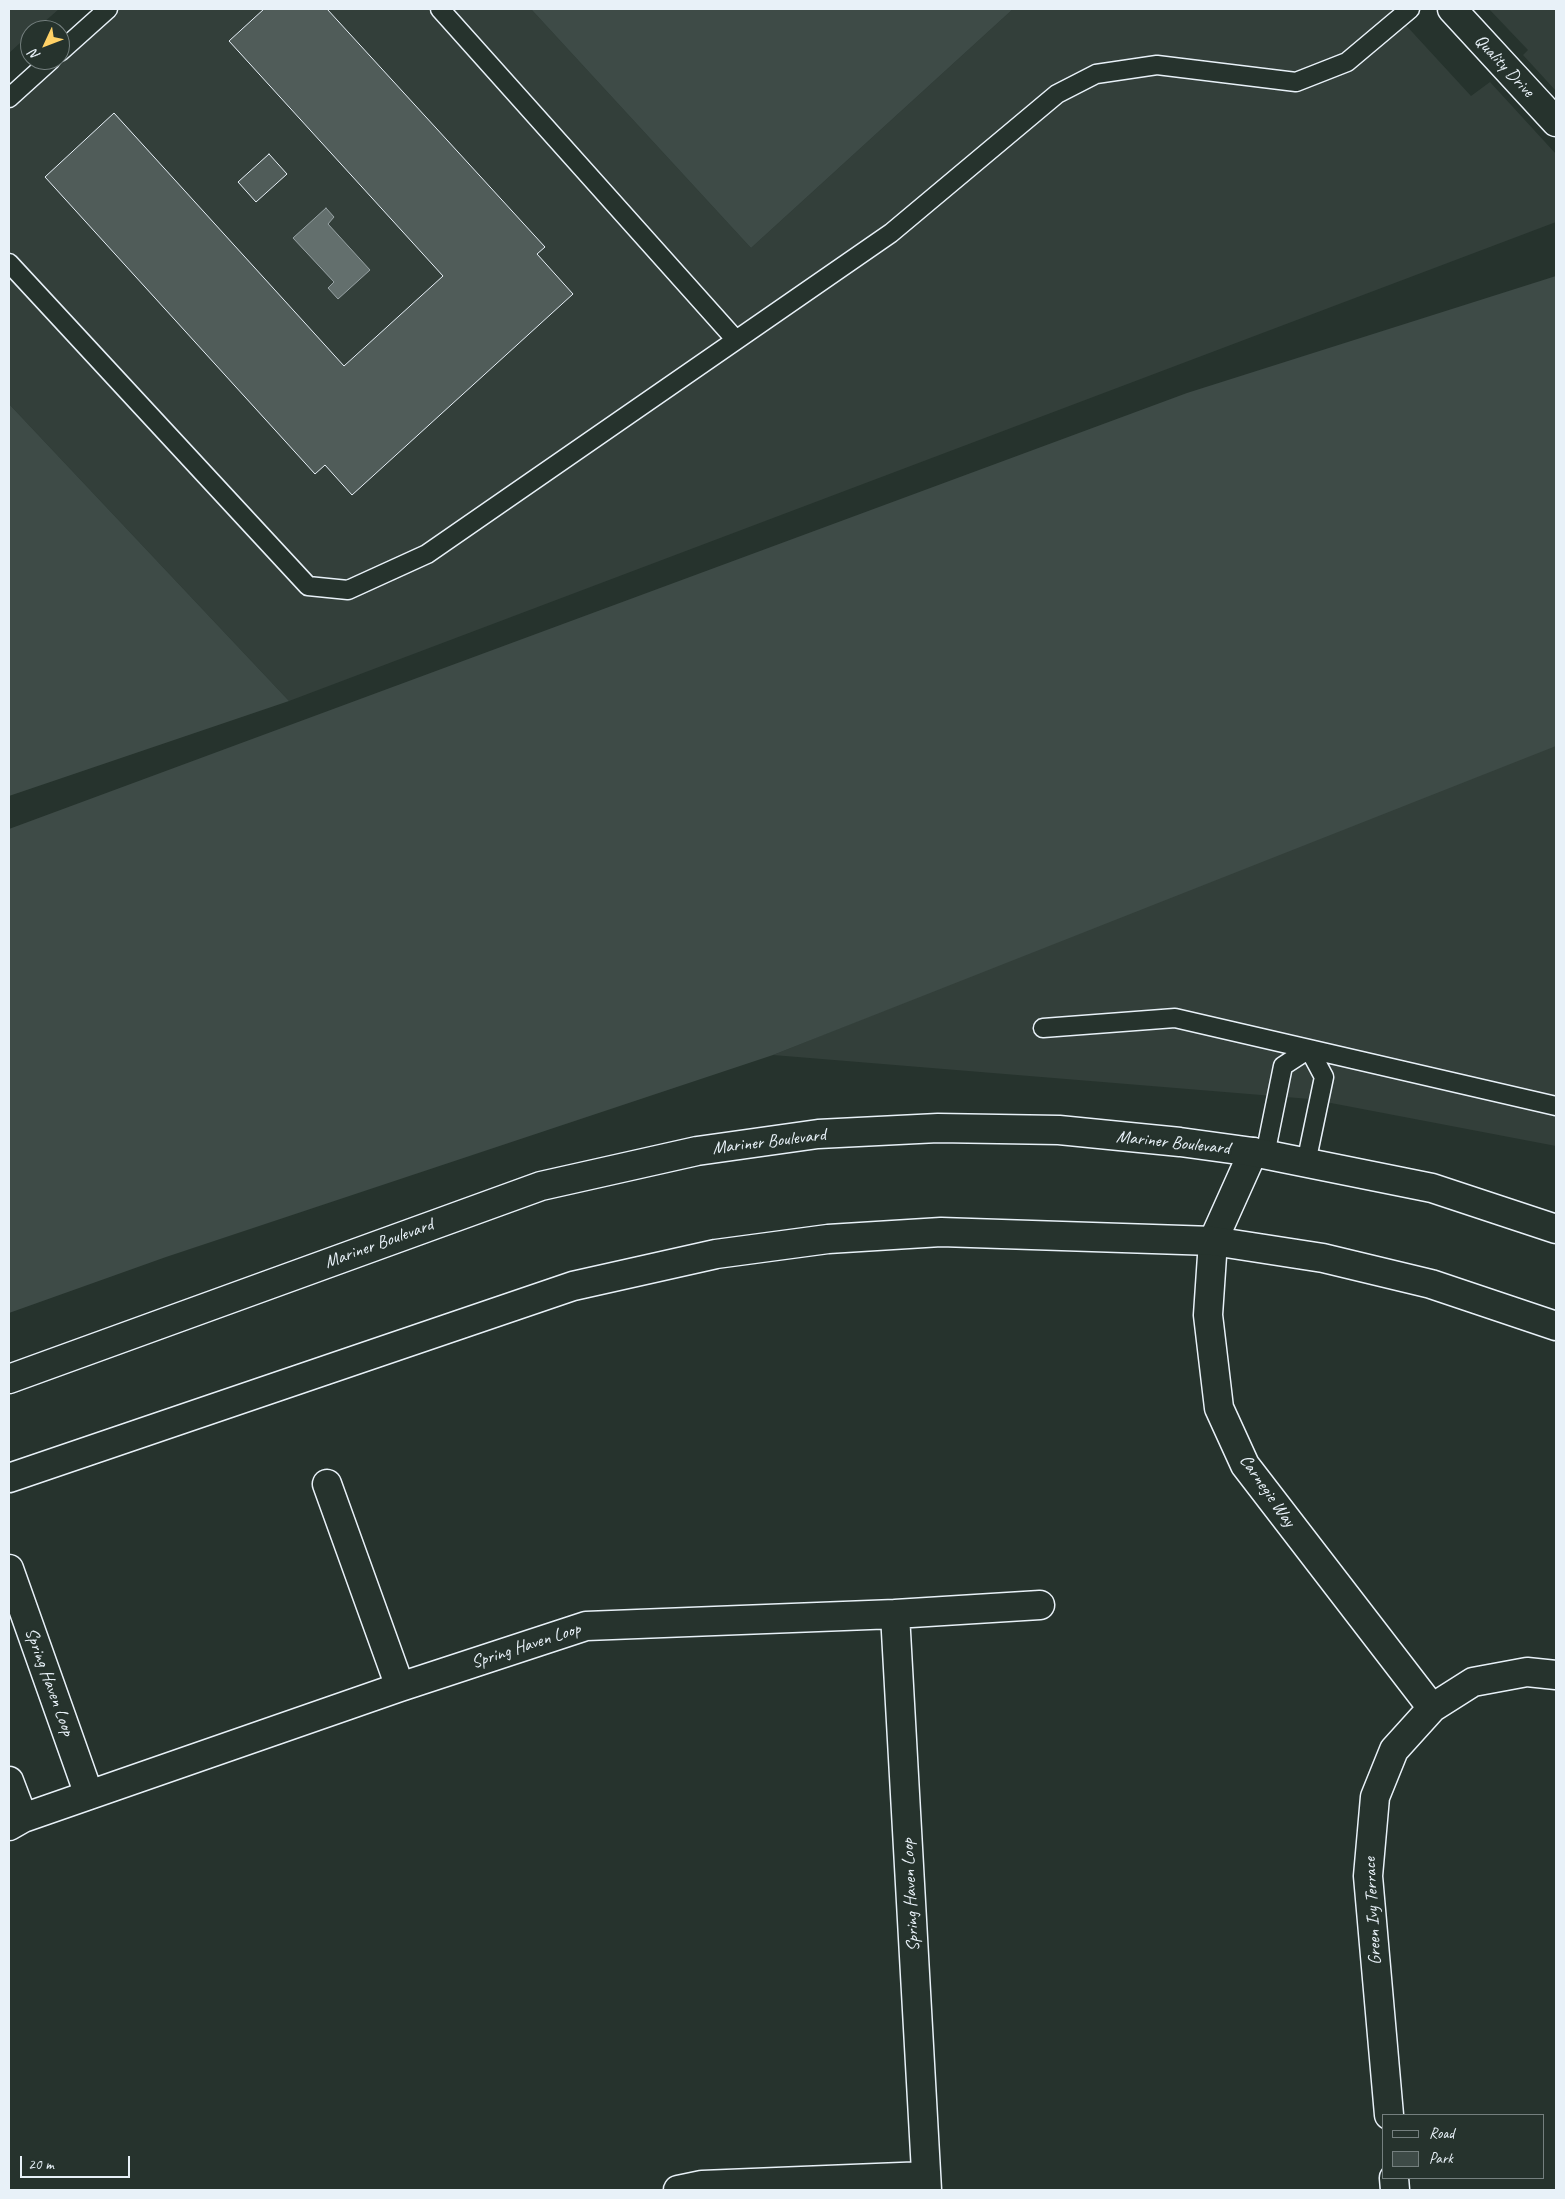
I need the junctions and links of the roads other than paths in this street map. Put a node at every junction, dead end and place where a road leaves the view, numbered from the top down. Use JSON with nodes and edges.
{"nodes":[{"id":1,"x":108,"y":9,"type":"edge"},
{"id":2,"x":440,"y":9,"type":"edge"},
{"id":3,"x":1410,"y":9,"type":"edge"},
{"id":4,"x":1452,"y":9,"type":"edge"},
{"id":5,"x":70,"y":43,"type":"edge"},
{"id":6,"x":40,"y":70,"type":"edge"},
{"id":7,"x":9,"y":98,"type":"edge"},
{"id":8,"x":1556,"y":122,"type":"edge"},
{"id":9,"x":9,"y":263,"type":"edge"},
{"id":10,"x":736,"y":340,"type":"junction"},
{"id":11,"x":1043,"y":1028,"type":"dead end"},
{"id":12,"x":1309,"y":1049,"type":"junction"},
{"id":13,"x":1556,"y":1106,"type":"edge"},
{"id":14,"x":1259,"y":1153,"type":"junction"},
{"id":15,"x":1306,"y":1163,"type":"junction"},
{"id":16,"x":1556,"y":1229,"type":"edge"},
{"id":17,"x":1213,"y":1241,"type":"junction"},
{"id":18,"x":1556,"y":1326,"type":"edge"},
{"id":19,"x":9,"y":1379,"type":"edge"},
{"id":20,"x":9,"y":1478,"type":"edge"},
{"id":21,"x":327,"y":1484,"type":"dead end"},
{"id":22,"x":9,"y":1569,"type":"edge"},
{"id":23,"x":1040,"y":1605,"type":"dead end"},
{"id":24,"x":896,"y":1614,"type":"junction"},
{"id":25,"x":1556,"y":1675,"type":"edge"},
{"id":26,"x":400,"y":1687,"type":"junction"},
{"id":27,"x":1432,"y":1708,"type":"junction"},
{"id":28,"x":9,"y":1781,"type":"edge"},
{"id":29,"x":89,"y":1795,"type":"junction"},
{"id":30,"x":16,"y":1822,"type":"edge"},
{"id":31,"x":1388,"y":2114,"type":"edge"},
{"id":32,"x":926,"y":2183,"type":"edge"},
{"id":33,"x":678,"y":2190,"type":"edge"}],
"edges":[{"from":1,"to":5,"type":"lane"},
{"from":2,"to":10,"type":"lane"},
{"from":3,"to":10,"type":"lane"},
{"from":4,"to":8,"type":"street","name":"Quality Drive"},
{"from":6,"to":7,"type":"lane"},
{"from":9,"to":10,"type":"lane"},
{"from":11,"to":12,"type":"lane"},
{"from":12,"to":13,"type":"lane"},
{"from":12,"to":14,"type":"lane"},
{"from":12,"to":15,"type":"lane"},
{"from":14,"to":15,"type":"street","name":"Mariner Boulevard"},
{"from":14,"to":17,"type":"street","name":"Carnegie Way"},
{"from":14,"to":19,"type":"street","name":"Mariner Boulevard"},
{"from":15,"to":16,"type":"street","name":"Mariner Boulevard"},
{"from":17,"to":18,"type":"street"},
{"from":17,"to":20,"type":"street"},
{"from":17,"to":27,"type":"street","name":"Carnegie Way"},
{"from":21,"to":26,"type":"street"},
{"from":22,"to":29,"type":"street","name":"Spring Haven Loop"},
{"from":23,"to":24,"type":"street","name":"Spring Haven Loop"},
{"from":24,"to":26,"type":"street","name":"Spring Haven Loop"},
{"from":24,"to":32,"type":"street","name":"Spring Haven Loop"},
{"from":25,"to":27,"type":"street","name":"Green Ivy Terrace"},
{"from":26,"to":29,"type":"street","name":"Spring Haven Loop"},
{"from":27,"to":31,"type":"street","name":"Green Ivy Terrace"},
{"from":28,"to":30,"type":"street","name":"Spring Haven Loop"},
{"from":29,"to":30,"type":"street","name":"Spring Haven Loop"},
{"from":32,"to":33,"type":"street","name":"Spring Haven Loop"}]}
